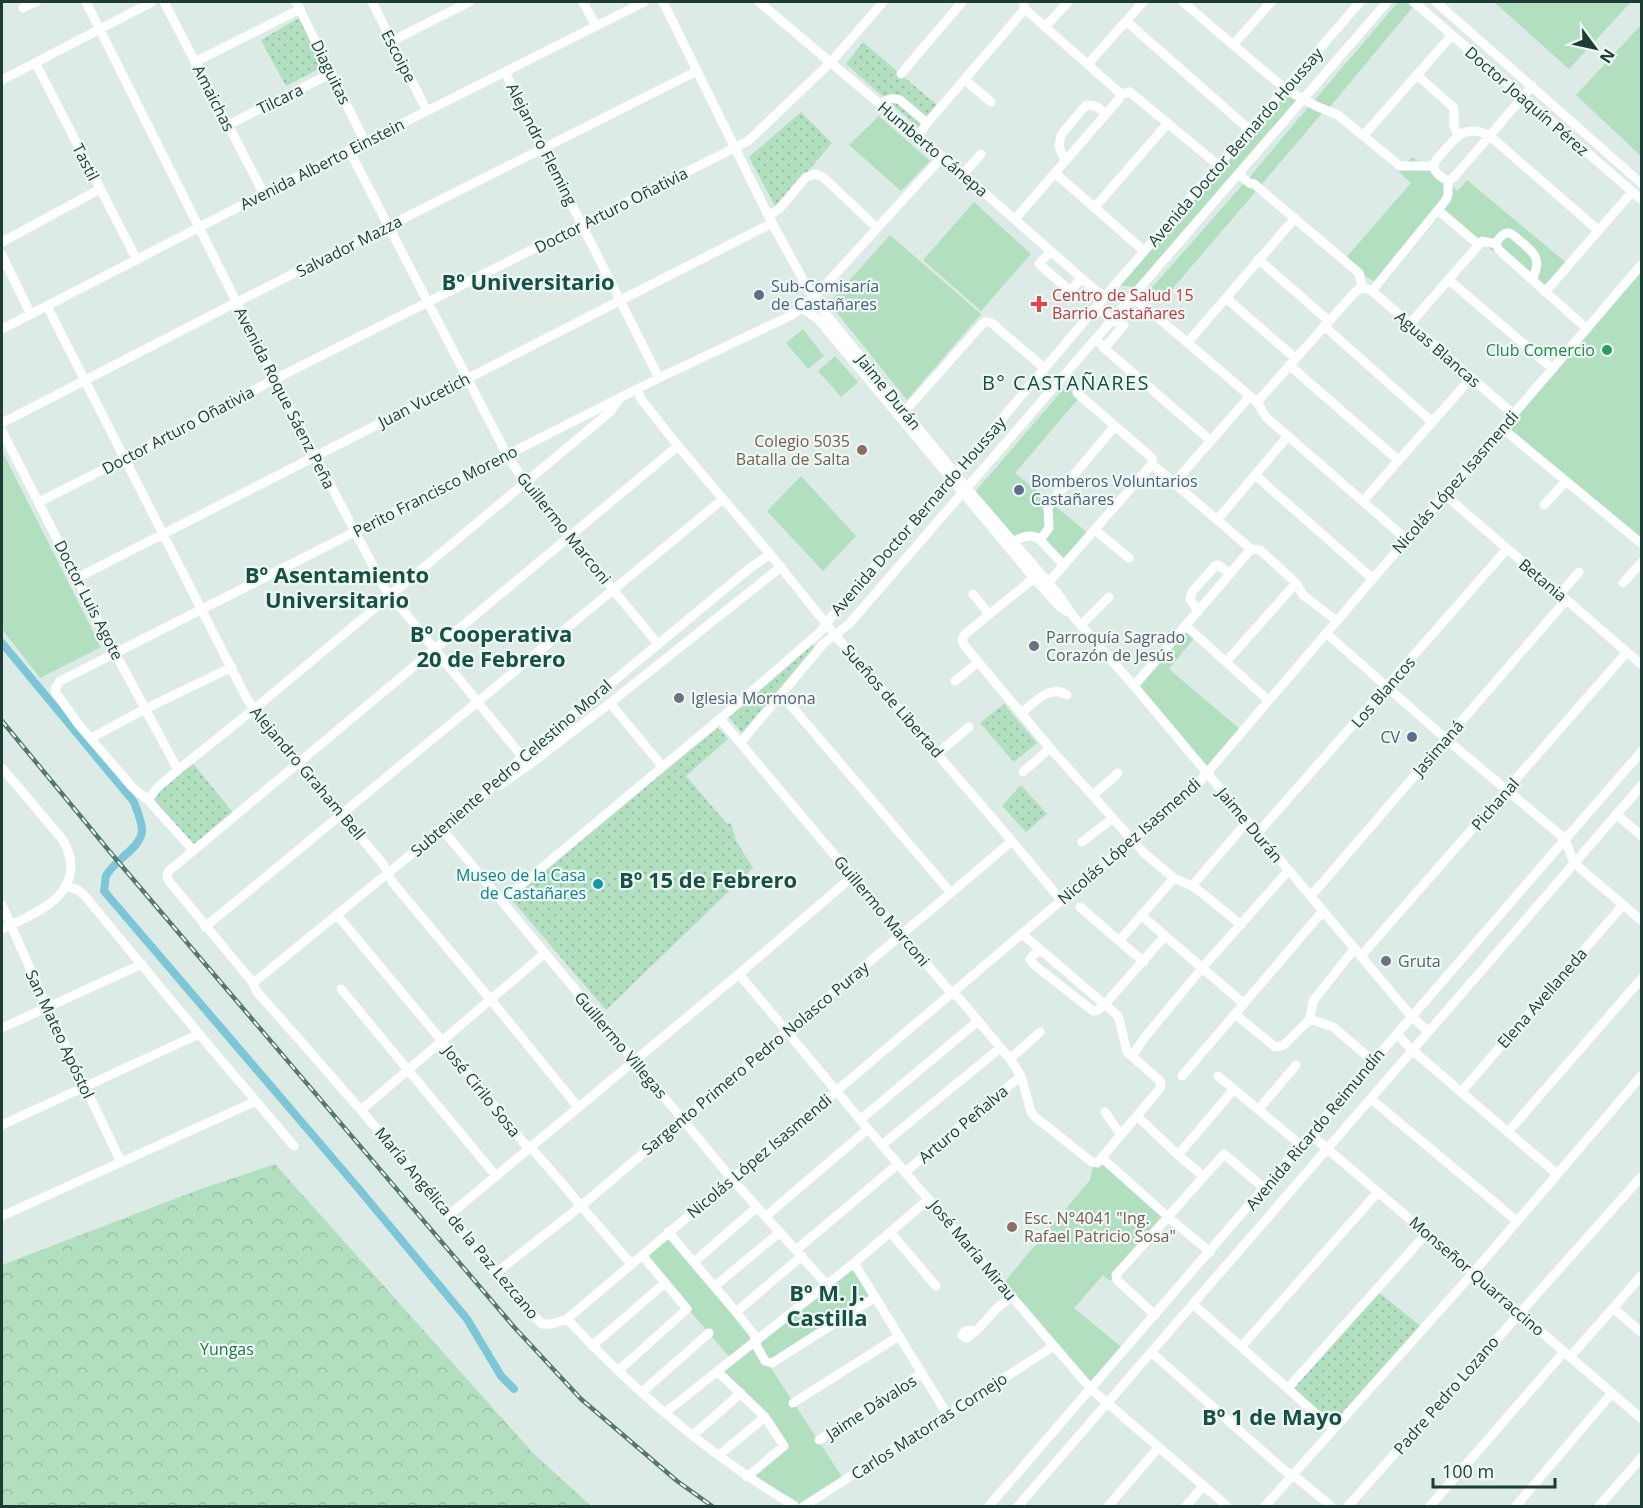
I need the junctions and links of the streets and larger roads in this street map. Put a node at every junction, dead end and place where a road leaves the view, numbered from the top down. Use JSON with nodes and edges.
{"nodes":[{"id":1,"x":36,"y":2,"type":"edge"},
{"id":2,"x":86,"y":2,"type":"edge"},
{"id":3,"x":152,"y":2,"type":"edge"},
{"id":4,"x":164,"y":2,"type":"edge"},
{"id":5,"x":372,"y":2,"type":"edge"},
{"id":6,"x":469,"y":2,"type":"edge"},
{"id":7,"x":583,"y":2,"type":"edge"},
{"id":8,"x":644,"y":2,"type":"edge"},
{"id":9,"x":663,"y":2,"type":"edge"},
{"id":10,"x":759,"y":2,"type":"edge"},
{"id":11,"x":883,"y":2,"type":"edge"},
{"id":12,"x":962,"y":2,"type":"edge"},
{"id":13,"x":1068,"y":2,"type":"edge"},
{"id":14,"x":1143,"y":2,"type":"edge"},
{"id":15,"x":1183,"y":2,"type":"edge"},
{"id":16,"x":1270,"y":2,"type":"edge"},
{"id":17,"x":1360,"y":2,"type":"edge"},
{"id":18,"x":1387,"y":2,"type":"edge"},
{"id":19,"x":1413,"y":2,"type":"edge"},
{"id":20,"x":1436,"y":2,"type":"edge"},
{"id":21,"x":298,"y":5,"type":"edge"},
{"id":22,"x":1024,"y":5,"type":"edge"},
{"id":23,"x":24,"y":8,"type":"dead end"},
{"id":24,"x":1126,"y":21,"type":"junction"},
{"id":25,"x":596,"y":26,"type":"junction"},
{"id":26,"x":1045,"y":27,"type":"junction"},
{"id":27,"x":99,"y":29,"type":"junction"},
{"id":28,"x":1452,"y":35,"type":"junction"},
{"id":29,"x":392,"y":41,"type":"junction"},
{"id":30,"x":1233,"y":45,"type":"junction"},
{"id":31,"x":195,"y":62,"type":"junction"},
{"id":32,"x":831,"y":62,"type":"junction"},
{"id":33,"x":36,"y":64,"type":"junction"},
{"id":34,"x":1088,"y":64,"type":"junction"},
{"id":35,"x":697,"y":71,"type":"junction"},
{"id":36,"x":505,"y":72,"type":"junction"},
{"id":37,"x":332,"y":73,"type":"junction"},
{"id":38,"x":901,"y":74,"type":"dead end"},
{"id":39,"x":1417,"y":75,"type":"junction"},
{"id":40,"x":2,"y":80,"type":"edge"},
{"id":41,"x":964,"y":80,"type":"junction"},
{"id":42,"x":1532,"y":86,"type":"junction"},
{"id":43,"x":1285,"y":89,"type":"junction"},
{"id":44,"x":1121,"y":94,"type":"junction"},
{"id":45,"x":1523,"y":98,"type":"junction"},
{"id":46,"x":1303,"y":99,"type":"junction"},
{"id":47,"x":991,"y":102,"type":"dead end"},
{"id":48,"x":881,"y":104,"type":"junction"},
{"id":49,"x":426,"y":111,"type":"junction"},
{"id":50,"x":1106,"y":114,"type":"junction"},
{"id":51,"x":927,"y":123,"type":"junction"},
{"id":52,"x":1168,"y":123,"type":"junction"},
{"id":53,"x":228,"y":125,"type":"junction"},
{"id":54,"x":1250,"y":130,"type":"junction"},
{"id":55,"x":1458,"y":135,"type":"junction"},
{"id":56,"x":918,"y":136,"type":"junction"},
{"id":57,"x":1363,"y":136,"type":"junction"},
{"id":58,"x":1490,"y":136,"type":"junction"},
{"id":59,"x":365,"y":142,"type":"junction"},
{"id":60,"x":544,"y":148,"type":"junction"},
{"id":61,"x":735,"y":148,"type":"junction"},
{"id":62,"x":349,"y":150,"type":"junction"},
{"id":63,"x":981,"y":154,"type":"dead end"},
{"id":64,"x":942,"y":157,"type":"junction"},
{"id":65,"x":1065,"y":161,"type":"junction"},
{"id":66,"x":1218,"y":165,"type":"junction"},
{"id":67,"x":1434,"y":165,"type":"junction"},
{"id":68,"x":1055,"y":173,"type":"junction"},
{"id":69,"x":963,"y":174,"type":"junction"},
{"id":70,"x":1239,"y":174,"type":"junction"},
{"id":71,"x":1448,"y":180,"type":"junction"},
{"id":72,"x":1641,"y":184,"type":"edge"},
{"id":73,"x":100,"y":189,"type":"junction"},
{"id":74,"x":1632,"y":192,"type":"junction"},
{"id":75,"x":264,"y":194,"type":"junction"},
{"id":76,"x":1641,"y":200,"type":"edge"},
{"id":77,"x":1095,"y":207,"type":"junction"},
{"id":78,"x":1438,"y":210,"type":"junction"},
{"id":79,"x":1295,"y":218,"type":"junction"},
{"id":80,"x":770,"y":219,"type":"junction"},
{"id":81,"x":1015,"y":219,"type":"junction"},
{"id":82,"x":582,"y":224,"type":"junction"},
{"id":83,"x":389,"y":226,"type":"junction"},
{"id":84,"x":198,"y":227,"type":"junction"},
{"id":85,"x":877,"y":228,"type":"junction"},
{"id":86,"x":1599,"y":231,"type":"junction"},
{"id":87,"x":2,"y":242,"type":"edge"},
{"id":88,"x":1496,"y":244,"type":"junction"},
{"id":89,"x":1479,"y":245,"type":"junction"},
{"id":90,"x":1051,"y":251,"type":"junction"},
{"id":91,"x":1144,"y":251,"type":"junction"},
{"id":92,"x":2,"y":255,"type":"edge"},
{"id":93,"x":1258,"y":259,"type":"junction"},
{"id":94,"x":137,"y":260,"type":"junction"},
{"id":95,"x":1641,"y":264,"type":"edge"},
{"id":96,"x":1082,"y":278,"type":"junction"},
{"id":97,"x":1532,"y":279,"type":"junction"},
{"id":98,"x":1449,"y":280,"type":"junction"},
{"id":99,"x":1367,"y":289,"type":"junction"},
{"id":100,"x":1545,"y":292,"type":"junction"},
{"id":101,"x":1105,"y":297,"type":"junction"},
{"id":102,"x":813,"y":298,"type":"junction"},
{"id":103,"x":1226,"y":298,"type":"junction"},
{"id":104,"x":1129,"y":299,"type":"junction"},
{"id":105,"x":620,"y":301,"type":"junction"},
{"id":106,"x":237,"y":302,"type":"junction"},
{"id":107,"x":428,"y":302,"type":"junction"},
{"id":108,"x":48,"y":306,"type":"junction"},
{"id":109,"x":1097,"y":307,"type":"junction"},
{"id":110,"x":802,"y":308,"type":"junction"},
{"id":111,"x":30,"y":314,"type":"junction"},
{"id":112,"x":1111,"y":319,"type":"junction"},
{"id":113,"x":1327,"y":324,"type":"junction"},
{"id":114,"x":1410,"y":324,"type":"junction"},
{"id":115,"x":2,"y":329,"type":"edge"},
{"id":116,"x":1587,"y":329,"type":"junction"},
{"id":117,"x":1096,"y":339,"type":"junction"},
{"id":118,"x":1188,"y":342,"type":"junction"},
{"id":119,"x":1104,"y":348,"type":"junction"},
{"id":120,"x":1292,"y":362,"type":"junction"},
{"id":121,"x":1044,"y":368,"type":"junction"},
{"id":122,"x":1553,"y":369,"type":"junction"},
{"id":123,"x":467,"y":378,"type":"junction"},
{"id":124,"x":659,"y":378,"type":"junction"},
{"id":125,"x":1471,"y":378,"type":"junction"},
{"id":126,"x":85,"y":379,"type":"junction"},
{"id":127,"x":275,"y":379,"type":"junction"},
{"id":128,"x":637,"y":389,"type":"junction"},
{"id":129,"x":1077,"y":393,"type":"dead end"},
{"id":130,"x":622,"y":397,"type":"junction"},
{"id":131,"x":1253,"y":399,"type":"junction"},
{"id":132,"x":906,"y":411,"type":"junction"},
{"id":133,"x":1513,"y":414,"type":"junction"},
{"id":134,"x":1431,"y":421,"type":"junction"},
{"id":135,"x":2,"y":423,"type":"edge"},
{"id":136,"x":1115,"y":426,"type":"junction"},
{"id":137,"x":1502,"y":428,"type":"junction"},
{"id":138,"x":2,"y":431,"type":"edge"},
{"id":139,"x":1288,"y":436,"type":"junction"},
{"id":140,"x":1210,"y":440,"type":"junction"},
{"id":141,"x":678,"y":446,"type":"junction"},
{"id":142,"x":507,"y":455,"type":"junction"},
{"id":143,"x":315,"y":456,"type":"junction"},
{"id":144,"x":126,"y":458,"type":"junction"},
{"id":145,"x":1398,"y":460,"type":"junction"},
{"id":146,"x":1152,"y":464,"type":"junction"},
{"id":147,"x":1255,"y":475,"type":"junction"},
{"id":148,"x":953,"y":476,"type":"junction"},
{"id":149,"x":1566,"y":481,"type":"junction"},
{"id":150,"x":1174,"y":483,"type":"junction"},
{"id":151,"x":526,"y":484,"type":"junction"},
{"id":152,"x":965,"y":490,"type":"junction"},
{"id":153,"x":1445,"y":495,"type":"junction"},
{"id":154,"x":723,"y":499,"type":"junction"},
{"id":155,"x":1363,"y":501,"type":"junction"},
{"id":156,"x":39,"y":502,"type":"junction"},
{"id":157,"x":1544,"y":505,"type":"dead end"},
{"id":158,"x":1217,"y":520,"type":"junction"},
{"id":159,"x":1095,"y":530,"type":"junction"},
{"id":160,"x":354,"y":532,"type":"junction"},
{"id":161,"x":164,"y":533,"type":"junction"},
{"id":162,"x":569,"y":536,"type":"junction"},
{"id":163,"x":1406,"y":539,"type":"junction"},
{"id":164,"x":1040,"y":540,"type":"junction"},
{"id":165,"x":1013,"y":541,"type":"junction"},
{"id":166,"x":1641,"y":544,"type":"edge"},
{"id":167,"x":1251,"y":549,"type":"junction"},
{"id":168,"x":1507,"y":549,"type":"junction"},
{"id":169,"x":771,"y":554,"type":"junction"},
{"id":170,"x":1129,"y":558,"type":"dead end"},
{"id":171,"x":1641,"y":562,"type":"edge"},
{"id":172,"x":1064,"y":565,"type":"junction"},
{"id":173,"x":781,"y":567,"type":"junction"},
{"id":174,"x":1579,"y":572,"type":"dead end"},
{"id":175,"x":1230,"y":573,"type":"junction"},
{"id":176,"x":1037,"y":575,"type":"junction"},
{"id":177,"x":77,"y":578,"type":"junction"},
{"id":178,"x":1372,"y":578,"type":"junction"},
{"id":179,"x":1048,"y":583,"type":"junction"},
{"id":180,"x":1296,"y":583,"type":"junction"},
{"id":181,"x":1623,"y":583,"type":"dead end"},
{"id":182,"x":614,"y":589,"type":"junction"},
{"id":183,"x":974,"y":594,"type":"dead end"},
{"id":184,"x":390,"y":596,"type":"junction"},
{"id":185,"x":1109,"y":597,"type":"dead end"},
{"id":186,"x":1563,"y":597,"type":"junction"},
{"id":187,"x":202,"y":609,"type":"junction"},
{"id":188,"x":1198,"y":612,"type":"junction"},
{"id":189,"x":989,"y":614,"type":"junction"},
{"id":190,"x":1073,"y":616,"type":"junction"},
{"id":191,"x":688,"y":619,"type":"junction"},
{"id":192,"x":1336,"y":621,"type":"junction"},
{"id":193,"x":826,"y":624,"type":"junction"},
{"id":194,"x":1081,"y":625,"type":"junction"},
{"id":195,"x":1186,"y":626,"type":"junction"},
{"id":196,"x":704,"y":628,"type":"junction"},
{"id":197,"x":1326,"y":633,"type":"junction"},
{"id":198,"x":835,"y":635,"type":"junction"},
{"id":199,"x":658,"y":644,"type":"junction"},
{"id":200,"x":434,"y":648,"type":"junction"},
{"id":201,"x":1627,"y":652,"type":"junction"},
{"id":202,"x":114,"y":654,"type":"junction"},
{"id":203,"x":978,"y":662,"type":"junction"},
{"id":204,"x":1226,"y":662,"type":"junction"},
{"id":205,"x":1641,"y":665,"type":"edge"},
{"id":206,"x":232,"y":668,"type":"junction"},
{"id":207,"x":625,"y":670,"type":"junction"},
{"id":208,"x":955,"y":681,"type":"dead end"},
{"id":209,"x":1134,"y":686,"type":"junction"},
{"id":210,"x":1388,"y":687,"type":"junction"},
{"id":211,"x":621,"y":695,"type":"junction"},
{"id":212,"x":782,"y":695,"type":"junction"},
{"id":213,"x":1067,"y":695,"type":"dead end"},
{"id":214,"x":1268,"y":700,"type":"junction"},
{"id":215,"x":478,"y":703,"type":"junction"},
{"id":216,"x":610,"y":703,"type":"junction"},
{"id":217,"x":145,"y":709,"type":"junction"},
{"id":218,"x":254,"y":709,"type":"junction"},
{"id":219,"x":1021,"y":712,"type":"junction"},
{"id":220,"x":720,"y":719,"type":"junction"},
{"id":221,"x":969,"y":727,"type":"dead end"},
{"id":222,"x":91,"y":738,"type":"junction"},
{"id":223,"x":1446,"y":739,"type":"junction"},
{"id":224,"x":741,"y":742,"type":"junction"},
{"id":225,"x":1050,"y":748,"type":"junction"},
{"id":226,"x":1641,"y":751,"type":"edge"},
{"id":227,"x":938,"y":753,"type":"junction"},
{"id":228,"x":522,"y":757,"type":"junction"},
{"id":229,"x":298,"y":761,"type":"junction"},
{"id":230,"x":529,"y":765,"type":"junction"},
{"id":231,"x":662,"y":766,"type":"junction"},
{"id":232,"x":2,"y":768,"type":"edge"},
{"id":233,"x":178,"y":770,"type":"junction"},
{"id":234,"x":1023,"y":772,"type":"dead end"},
{"id":235,"x":1118,"y":773,"type":"dead end"},
{"id":236,"x":1206,"y":773,"type":"junction"},
{"id":237,"x":1641,"y":785,"type":"edge"},
{"id":238,"x":1508,"y":789,"type":"junction"},
{"id":239,"x":485,"y":794,"type":"junction"},
{"id":240,"x":1092,"y":795,"type":"junction"},
{"id":241,"x":148,"y":800,"type":"junction"},
{"id":242,"x":1616,"y":814,"type":"junction"},
{"id":243,"x":342,"y":815,"type":"junction"},
{"id":244,"x":1113,"y":818,"type":"junction"},
{"id":245,"x":1247,"y":822,"type":"junction"},
{"id":246,"x":442,"y":829,"type":"junction"},
{"id":247,"x":1257,"y":834,"type":"junction"},
{"id":248,"x":1641,"y":836,"type":"edge"},
{"id":249,"x":1132,"y":839,"type":"junction"},
{"id":250,"x":1565,"y":839,"type":"junction"},
{"id":251,"x":1012,"y":841,"type":"junction"},
{"id":252,"x":1082,"y":843,"type":"dead end"},
{"id":253,"x":193,"y":850,"type":"junction"},
{"id":254,"x":1574,"y":864,"type":"junction"},
{"id":255,"x":1288,"y":871,"type":"junction"},
{"id":256,"x":387,"y":873,"type":"junction"},
{"id":257,"x":853,"y":876,"type":"junction"},
{"id":258,"x":1174,"y":878,"type":"junction"},
{"id":259,"x":66,"y":886,"type":"junction"},
{"id":260,"x":1192,"y":886,"type":"junction"},
{"id":261,"x":951,"y":893,"type":"junction"},
{"id":262,"x":1311,"y":896,"type":"junction"},
{"id":263,"x":1061,"y":900,"type":"junction"},
{"id":264,"x":501,"y":901,"type":"junction"},
{"id":265,"x":2,"y":905,"type":"edge"},
{"id":266,"x":1623,"y":905,"type":"junction"},
{"id":267,"x":1080,"y":907,"type":"dead end"},
{"id":268,"x":1323,"y":911,"type":"junction"},
{"id":269,"x":337,"y":915,"type":"junction"},
{"id":270,"x":1141,"y":915,"type":"junction"},
{"id":271,"x":1641,"y":921,"type":"edge"},
{"id":272,"x":1240,"y":925,"type":"junction"},
{"id":273,"x":6,"y":927,"type":"edge"},
{"id":274,"x":205,"y":927,"type":"junction"},
{"id":275,"x":901,"y":934,"type":"junction"},
{"id":276,"x":1022,"y":934,"type":"junction"},
{"id":277,"x":1165,"y":936,"type":"junction"},
{"id":278,"x":1119,"y":941,"type":"junction"},
{"id":279,"x":1039,"y":950,"type":"junction"},
{"id":280,"x":1358,"y":952,"type":"junction"},
{"id":281,"x":545,"y":953,"type":"junction"},
{"id":282,"x":1144,"y":962,"type":"junction"},
{"id":283,"x":142,"y":964,"type":"junction"},
{"id":284,"x":1202,"y":968,"type":"junction"},
{"id":285,"x":739,"y":974,"type":"junction"},
{"id":286,"x":1641,"y":978,"type":"edge"},
{"id":287,"x":252,"y":983,"type":"junction"},
{"id":288,"x":340,"y":989,"type":"dead end"},
{"id":289,"x":952,"y":993,"type":"junction"},
{"id":290,"x":491,"y":1000,"type":"junction"},
{"id":291,"x":1105,"y":1004,"type":"junction"},
{"id":292,"x":1244,"y":1004,"type":"junction"},
{"id":293,"x":47,"y":1007,"type":"junction"},
{"id":294,"x":1235,"y":1014,"type":"junction"},
{"id":295,"x":1412,"y":1017,"type":"junction"},
{"id":296,"x":1310,"y":1019,"type":"junction"},
{"id":297,"x":978,"y":1021,"type":"junction"},
{"id":298,"x":2,"y":1028,"type":"edge"},
{"id":299,"x":1428,"y":1030,"type":"junction"},
{"id":300,"x":787,"y":1031,"type":"junction"},
{"id":301,"x":1040,"y":1032,"type":"dead end"},
{"id":302,"x":199,"y":1034,"type":"junction"},
{"id":303,"x":1397,"y":1034,"type":"junction"},
{"id":304,"x":442,"y":1041,"type":"junction"},
{"id":305,"x":1000,"y":1048,"type":"junction"},
{"id":306,"x":1412,"y":1050,"type":"junction"},
{"id":307,"x":1132,"y":1056,"type":"junction"},
{"id":308,"x":1010,"y":1059,"type":"junction"},
{"id":309,"x":634,"y":1061,"type":"junction"},
{"id":310,"x":1373,"y":1061,"type":"junction"},
{"id":311,"x":1296,"y":1065,"type":"dead end"},
{"id":312,"x":409,"y":1070,"type":"junction"},
{"id":313,"x":1641,"y":1075,"type":"edge"},
{"id":314,"x":1021,"y":1076,"type":"junction"},
{"id":315,"x":1182,"y":1076,"type":"dead end"},
{"id":316,"x":1218,"y":1076,"type":"dead end"},
{"id":317,"x":1633,"y":1085,"type":"junction"},
{"id":318,"x":86,"y":1087,"type":"junction"},
{"id":319,"x":1234,"y":1089,"type":"junction"},
{"id":320,"x":1462,"y":1091,"type":"junction"},
{"id":321,"x":836,"y":1092,"type":"junction"},
{"id":322,"x":1641,"y":1093,"type":"edge"},
{"id":323,"x":1371,"y":1099,"type":"junction"},
{"id":324,"x":256,"y":1101,"type":"junction"},
{"id":325,"x":578,"y":1107,"type":"junction"},
{"id":326,"x":1258,"y":1109,"type":"junction"},
{"id":327,"x":361,"y":1110,"type":"junction"},
{"id":328,"x":1105,"y":1112,"type":"dead end"},
{"id":329,"x":1137,"y":1116,"type":"junction"},
{"id":330,"x":683,"y":1119,"type":"junction"},
{"id":331,"x":860,"y":1120,"type":"junction"},
{"id":332,"x":2,"y":1125,"type":"edge"},
{"id":333,"x":868,"y":1130,"type":"junction"},
{"id":334,"x":1508,"y":1131,"type":"junction"},
{"id":335,"x":1121,"y":1135,"type":"junction"},
{"id":336,"x":1311,"y":1135,"type":"junction"},
{"id":337,"x":882,"y":1145,"type":"junction"},
{"id":338,"x":1301,"y":1145,"type":"junction"},
{"id":339,"x":294,"y":1146,"type":"dead end"},
{"id":340,"x":530,"y":1147,"type":"junction"},
{"id":341,"x":1327,"y":1149,"type":"junction"},
{"id":342,"x":1178,"y":1155,"type":"junction"},
{"id":343,"x":1097,"y":1160,"type":"junction"},
{"id":344,"x":121,"y":1162,"type":"junction"},
{"id":345,"x":898,"y":1164,"type":"junction"},
{"id":346,"x":905,"y":1172,"type":"junction"},
{"id":347,"x":1557,"y":1174,"type":"junction"},
{"id":348,"x":496,"y":1176,"type":"junction"},
{"id":349,"x":1203,"y":1176,"type":"junction"},
{"id":350,"x":1641,"y":1176,"type":"edge"},
{"id":351,"x":732,"y":1179,"type":"junction"},
{"id":352,"x":1265,"y":1189,"type":"junction"},
{"id":353,"x":1378,"y":1191,"type":"junction"},
{"id":354,"x":929,"y":1199,"type":"junction"},
{"id":355,"x":581,"y":1206,"type":"junction"},
{"id":356,"x":757,"y":1207,"type":"junction"},
{"id":357,"x":449,"y":1215,"type":"junction"},
{"id":358,"x":2,"y":1216,"type":"edge"},
{"id":359,"x":766,"y":1216,"type":"junction"},
{"id":360,"x":1168,"y":1217,"type":"junction"},
{"id":361,"x":1517,"y":1221,"type":"junction"},
{"id":362,"x":668,"y":1232,"type":"junction"},
{"id":363,"x":780,"y":1232,"type":"junction"},
{"id":364,"x":890,"y":1232,"type":"junction"},
{"id":365,"x":1427,"y":1233,"type":"junction"},
{"id":366,"x":1210,"y":1252,"type":"junction"},
{"id":367,"x":799,"y":1253,"type":"junction"},
{"id":368,"x":642,"y":1255,"type":"junction"},
{"id":369,"x":694,"y":1262,"type":"junction"},
{"id":370,"x":854,"y":1263,"type":"junction"},
{"id":371,"x":631,"y":1264,"type":"junction"},
{"id":372,"x":1473,"y":1272,"type":"junction"},
{"id":373,"x":496,"y":1273,"type":"junction"},
{"id":374,"x":1641,"y":1275,"type":"edge"},
{"id":375,"x":665,"y":1283,"type":"junction"},
{"id":376,"x":826,"y":1284,"type":"junction"},
{"id":377,"x":715,"y":1286,"type":"junction"},
{"id":378,"x":936,"y":1286,"type":"dead end"},
{"id":379,"x":1012,"y":1296,"type":"junction"},
{"id":380,"x":874,"y":1298,"type":"junction"},
{"id":381,"x":1193,"y":1304,"type":"junction"},
{"id":382,"x":1613,"y":1308,"type":"junction"},
{"id":383,"x":736,"y":1312,"type":"junction"},
{"id":384,"x":1519,"y":1312,"type":"junction"},
{"id":385,"x":1155,"y":1315,"type":"junction"},
{"id":386,"x":567,"y":1319,"type":"junction"},
{"id":387,"x":976,"y":1330,"type":"dead end"},
{"id":388,"x":709,"y":1333,"type":"dead end"},
{"id":389,"x":1641,"y":1333,"type":"edge"},
{"id":390,"x":899,"y":1336,"type":"junction"},
{"id":391,"x":756,"y":1342,"type":"junction"},
{"id":392,"x":592,"y":1346,"type":"junction"},
{"id":393,"x":1054,"y":1346,"type":"junction"},
{"id":394,"x":1241,"y":1347,"type":"junction"},
{"id":395,"x":1151,"y":1352,"type":"junction"},
{"id":396,"x":1567,"y":1354,"type":"junction"},
{"id":397,"x":618,"y":1371,"type":"junction"},
{"id":398,"x":717,"y":1371,"type":"junction"},
{"id":399,"x":922,"y":1373,"type":"junction"},
{"id":400,"x":1091,"y":1389,"type":"junction"},
{"id":401,"x":1288,"y":1389,"type":"junction"},
{"id":402,"x":642,"y":1392,"type":"junction"},
{"id":403,"x":741,"y":1394,"type":"junction"},
{"id":404,"x":1612,"y":1394,"type":"junction"},
{"id":405,"x":793,"y":1403,"type":"dead end"},
{"id":406,"x":1107,"y":1403,"type":"junction"},
{"id":407,"x":666,"y":1412,"type":"junction"},
{"id":408,"x":947,"y":1414,"type":"junction"},
{"id":409,"x":765,"y":1416,"type":"junction"},
{"id":410,"x":1641,"y":1419,"type":"edge"},
{"id":411,"x":1333,"y":1429,"type":"junction"},
{"id":412,"x":693,"y":1435,"type":"junction"},
{"id":413,"x":819,"y":1440,"type":"dead end"},
{"id":414,"x":1159,"y":1447,"type":"junction"},
{"id":415,"x":719,"y":1455,"type":"junction"},
{"id":416,"x":1641,"y":1457,"type":"edge"},
{"id":417,"x":1292,"y":1475,"type":"junction"},
{"id":418,"x":747,"y":1477,"type":"junction"},
{"id":419,"x":1203,"y":1486,"type":"junction"},
{"id":420,"x":795,"y":1506,"type":"edge"},
{"id":421,"x":804,"y":1506,"type":"edge"},
{"id":422,"x":988,"y":1506,"type":"edge"},
{"id":423,"x":1018,"y":1506,"type":"edge"},
{"id":424,"x":1108,"y":1506,"type":"edge"},
{"id":425,"x":1186,"y":1506,"type":"edge"},
{"id":426,"x":1227,"y":1506,"type":"edge"},
{"id":427,"x":1265,"y":1506,"type":"edge"},
{"id":428,"x":1331,"y":1506,"type":"edge"},
{"id":429,"x":1348,"y":1506,"type":"edge"},
{"id":430,"x":1430,"y":1506,"type":"edge"},
{"id":431,"x":1516,"y":1506,"type":"edge"},
{"id":432,"x":1599,"y":1506,"type":"edge"}],
"edges":[{"from":1,"to":23,"type":"street"},
{"from":2,"to":27,"type":"street","name":"Avenida Roque Sáenz Peña"},
{"from":3,"to":27,"type":"street"},
{"from":4,"to":31,"type":"street","name":"Amaichas"},
{"from":5,"to":29,"type":"street","name":"Escoipe"},
{"from":6,"to":29,"type":"street"},
{"from":7,"to":25,"type":"street"},
{"from":8,"to":25,"type":"street","name":"Avenida Alberto Einstein"},
{"from":9,"to":35,"type":"street","name":"Jaime Durán"},
{"from":10,"to":32,"type":"street","name":"Humberto Cánepa"},
{"from":11,"to":32,"type":"street","name":"Doctor Arturo Oñativia"},
{"from":12,"to":38,"type":"street"},
{"from":13,"to":26,"type":"street"},
{"from":14,"to":24,"type":"street"},
{"from":15,"to":30,"type":"street"},
{"from":16,"to":30,"type":"street"},
{"from":17,"to":43,"type":"street","name":"Avenida Doctor Bernardo Houssay"},
{"from":18,"to":46,"type":"street","name":"Avenida Doctor Bernardo Houssay"},
{"from":19,"to":28,"type":"street","name":"Doctor Joaquín Pérez"},
{"from":20,"to":42,"type":"street","name":"Doctor Joaquín Pérez"},
{"from":21,"to":31,"type":"street"},
{"from":21,"to":37,"type":"street","name":"Diaguitas"},
{"from":22,"to":26,"type":"street"},
{"from":22,"to":41,"type":"street"},
{"from":24,"to":34,"type":"street"},
{"from":24,"to":54,"type":"street"},
{"from":25,"to":36,"type":"street","name":"Avenida Alberto Einstein"},
{"from":26,"to":34,"type":"street"},
{"from":27,"to":33,"type":"street"},
{"from":27,"to":84,"type":"street","name":"Avenida Roque Sáenz Peña"},
{"from":28,"to":39,"type":"street"},
{"from":28,"to":45,"type":"street","name":"Doctor Joaquín Pérez"},
{"from":29,"to":49,"type":"street","name":"Escoipe"},
{"from":30,"to":43,"type":"street"},
{"from":31,"to":53,"type":"street","name":"Amaichas"},
{"from":32,"to":48,"type":"street","name":"Humberto Cánepa"},
{"from":32,"to":61,"type":"street","name":"Doctor Arturo Oñativia"},
{"from":33,"to":40,"type":"street"},
{"from":33,"to":73,"type":"street","name":"Tastil"},
{"from":34,"to":44,"type":"street"},
{"from":35,"to":60,"type":"street","name":"Salvador Mazza"},
{"from":35,"to":61,"type":"street","name":"Jaime Durán"},
{"from":36,"to":49,"type":"street","name":"Avenida Alberto Einstein"},
{"from":36,"to":60,"type":"street","name":"Alejandro Fleming"},
{"from":37,"to":53,"type":"street","name":"Tilcara"},
{"from":37,"to":59,"type":"street","name":"Diaguitas"},
{"from":39,"to":55,"type":"street"},
{"from":39,"to":57,"type":"street"},
{"from":41,"to":47,"type":"street"},
{"from":41,"to":51,"type":"street"},
{"from":42,"to":45,"type":"street"},
{"from":42,"to":72,"type":"street","name":"Doctor Joaquín Pérez"},
{"from":43,"to":46,"type":"street"},
{"from":43,"to":54,"type":"street","name":"Avenida Doctor Bernardo Houssay"},
{"from":44,"to":50,"type":"street"},
{"from":44,"to":52,"type":"street"},
{"from":45,"to":58,"type":"street"},
{"from":45,"to":74,"type":"street","name":"Doctor Joaquín Pérez"},
{"from":46,"to":57,"type":"street"},
{"from":46,"to":70,"type":"street","name":"Avenida Doctor Bernardo Houssay"},
{"from":48,"to":51,"type":"street"},
{"from":48,"to":56,"type":"street","name":"Humberto Cánepa"},
{"from":49,"to":59,"type":"street","name":"Avenida Alberto Einstein"},
{"from":50,"to":65,"type":"street"},
{"from":50,"to":65,"type":"street"},
{"from":51,"to":56,"type":"street"},
{"from":52,"to":66,"type":"street"},
{"from":52,"to":77,"type":"street"},
{"from":53,"to":75,"type":"street","name":"Amaichas"},
{"from":54,"to":66,"type":"street","name":"Avenida Doctor Bernardo Houssay"},
{"from":55,"to":58,"type":"street"},
{"from":55,"to":67,"type":"street"},
{"from":56,"to":64,"type":"street","name":"Humberto Cánepa"},
{"from":57,"to":67,"type":"street"},
{"from":58,"to":71,"type":"street"},
{"from":58,"to":86,"type":"street"},
{"from":59,"to":62,"type":"street","name":"Avenida Alberto Einstein"},
{"from":60,"to":82,"type":"street","name":"Alejandro Fleming"},
{"from":60,"to":83,"type":"street","name":"Salvador Mazza"},
{"from":61,"to":80,"type":"street","name":"Jaime Durán"},
{"from":61,"to":82,"type":"street","name":"Doctor Arturo Oñativia"},
{"from":62,"to":75,"type":"street","name":"Avenida Alberto Einstein"},
{"from":62,"to":83,"type":"street","name":"Guillermo Marconi"},
{"from":63,"to":69,"type":"street"},
{"from":64,"to":69,"type":"street","name":"Humberto Cánepa"},
{"from":64,"to":85,"type":"street","name":"Perito Francisco Moreno"},
{"from":65,"to":68,"type":"street"},
{"from":66,"to":91,"type":"street","name":"Avenida Doctor Bernardo Houssay"},
{"from":67,"to":71,"type":"street"},
{"from":68,"to":77,"type":"street"},
{"from":68,"to":81,"type":"street"},
{"from":69,"to":81,"type":"street","name":"Humberto Cánepa"},
{"from":70,"to":79,"type":"street","name":"Aguas Blancas"},
{"from":70,"to":104,"type":"street","name":"Avenida Doctor Bernardo Houssay"},
{"from":71,"to":78,"type":"street"},
{"from":73,"to":87,"type":"street"},
{"from":73,"to":94,"type":"street","name":"Tastil"},
{"from":74,"to":76,"type":"street","name":"Doctor Joaquín Pérez"},
{"from":74,"to":86,"type":"street"},
{"from":75,"to":84,"type":"street","name":"Avenida Alberto Einstein"},
{"from":77,"to":91,"type":"street"},
{"from":78,"to":89,"type":"street"},
{"from":78,"to":99,"type":"street"},
{"from":79,"to":93,"type":"street"},
{"from":79,"to":99,"type":"street","name":"Aguas Blancas"},
{"from":80,"to":85,"type":"street","name":"Juan Vucetich"},
{"from":80,"to":102,"type":"street","name":"Jaime Durán"},
{"from":80,"to":105,"type":"street","name":"Juan Vucetich"},
{"from":81,"to":90,"type":"street","name":"Humberto Cánepa"},
{"from":82,"to":105,"type":"street","name":"Alejandro Fleming"},
{"from":82,"to":107,"type":"street","name":"Doctor Arturo Oñativia"},
{"from":83,"to":106,"type":"street","name":"Salvador Mazza"},
{"from":83,"to":107,"type":"street","name":"Guillermo Marconi"},
{"from":84,"to":94,"type":"street","name":"Avenida Alberto Einstein"},
{"from":84,"to":106,"type":"street","name":"Avenida Roque Sáenz Peña"},
{"from":85,"to":102,"type":"street","name":"Perito Francisco Moreno"},
{"from":86,"to":100,"type":"street"},
{"from":88,"to":89,"type":"street"},
{"from":88,"to":97,"type":"street"},
{"from":88,"to":97,"type":"street"},
{"from":89,"to":98,"type":"street"},
{"from":90,"to":96,"type":"street","name":"Humberto Cánepa"},
{"from":90,"to":96,"type":"street"},
{"from":91,"to":101,"type":"street","name":"Avenida Doctor Bernardo Houssay"},
{"from":92,"to":111,"type":"street"},
{"from":93,"to":103,"type":"street"},
{"from":93,"to":113,"type":"street"},
{"from":94,"to":108,"type":"street","name":"Avenida Alberto Einstein"},
{"from":95,"to":116,"type":"street","name":"Nicolás López Isasmendi"},
{"from":96,"to":101,"type":"street","name":"Humberto Cánepa"},
{"from":97,"to":100,"type":"street"},
{"from":98,"to":114,"type":"street"},
{"from":98,"to":122,"type":"street"},
{"from":99,"to":113,"type":"street"},
{"from":99,"to":114,"type":"street","name":"Aguas Blancas"},
{"from":100,"to":116,"type":"street"},
{"from":101,"to":104,"type":"street"},
{"from":101,"to":109,"type":"street","name":"Avenida Doctor Bernardo Houssay"},
{"from":102,"to":110,"type":"street","name":"Perito Francisco Moreno"},
{"from":102,"to":132,"type":"street","name":"Jaime Durán"},
{"from":103,"to":118,"type":"street"},
{"from":103,"to":120,"type":"street"},
{"from":104,"to":112,"type":"street","name":"Avenida Doctor Bernardo Houssay"},
{"from":104,"to":118,"type":"street"},
{"from":105,"to":123,"type":"street","name":"Juan Vucetich"},
{"from":105,"to":124,"type":"street","name":"Alejandro Fleming"},
{"from":106,"to":126,"type":"street","name":"Salvador Mazza"},
{"from":106,"to":127,"type":"street","name":"Avenida Roque Sáenz Peña"},
{"from":107,"to":123,"type":"street","name":"Guillermo Marconi"},
{"from":107,"to":127,"type":"street","name":"Doctor Arturo Oñativia"},
{"from":108,"to":111,"type":"street","name":"Avenida Alberto Einstein"},
{"from":108,"to":126,"type":"street","name":"Alejandro Graham Bell"},
{"from":109,"to":112,"type":"street"},
{"from":109,"to":121,"type":"street","name":"Avenida Doctor Bernardo Houssay"},
{"from":110,"to":124,"type":"street","name":"Perito Francisco Moreno"},
{"from":110,"to":148,"type":"street","name":"Jaime Durán"},
{"from":111,"to":115,"type":"street","name":"Avenida Alberto Einstein"},
{"from":112,"to":117,"type":"street","name":"Avenida Doctor Bernardo Houssay"},
{"from":112,"to":119,"type":"street"},
{"from":113,"to":120,"type":"street"},
{"from":113,"to":134,"type":"street"},
{"from":114,"to":125,"type":"street","name":"Aguas Blancas"},
{"from":116,"to":122,"type":"street","name":"Nicolás López Isasmendi"},
{"from":117,"to":119,"type":"street"},
{"from":117,"to":152,"type":"street","name":"Avenida Doctor Bernardo Houssay"},
{"from":118,"to":131,"type":"street"},
{"from":119,"to":140,"type":"street"},
{"from":120,"to":131,"type":"street"},
{"from":120,"to":145,"type":"street"},
{"from":121,"to":132,"type":"street"},
{"from":121,"to":148,"type":"street","name":"Avenida Doctor Bernardo Houssay"},
{"from":122,"to":133,"type":"street","name":"Nicolás López Isasmendi"},
{"from":123,"to":142,"type":"street","name":"Guillermo Marconi"},
{"from":123,"to":143,"type":"street","name":"Juan Vucetich"},
{"from":124,"to":128,"type":"street","name":"Perito Francisco Moreno"},
{"from":125,"to":133,"type":"street","name":"Aguas Blancas"},
{"from":125,"to":134,"type":"street"},
{"from":126,"to":135,"type":"street","name":"Salvador Mazza"},
{"from":126,"to":144,"type":"street","name":"Alejandro Graham Bell"},
{"from":127,"to":143,"type":"street","name":"Avenida Roque Sáenz Peña"},
{"from":127,"to":144,"type":"street","name":"Doctor Arturo Oñativia"},
{"from":128,"to":130,"type":"street","name":"Perito Francisco Moreno"},
{"from":128,"to":141,"type":"street","name":"Sueños de Libertad"},
{"from":129,"to":136,"type":"street"},
{"from":130,"to":142,"type":"street","name":"Perito Francisco Moreno"},
{"from":130,"to":151,"type":"street"},
{"from":131,"to":139,"type":"street"},
{"from":131,"to":140,"type":"street"},
{"from":132,"to":148,"type":"street","name":"Jaime Durán"},
{"from":133,"to":137,"type":"street","name":"Nicolás López Isasmendi"},
{"from":134,"to":145,"type":"street"},
{"from":136,"to":146,"type":"street"},
{"from":136,"to":164,"type":"street"},
{"from":137,"to":149,"type":"street"},
{"from":137,"to":153,"type":"street","name":"Nicolás López Isasmendi"},
{"from":138,"to":156,"type":"street","name":"Doctor Luis Agote"},
{"from":139,"to":147,"type":"street"},
{"from":139,"to":155,"type":"street"},
{"from":140,"to":150,"type":"street"},
{"from":141,"to":154,"type":"street","name":"Sueños de Libertad"},
{"from":141,"to":162,"type":"street"},
{"from":142,"to":151,"type":"street","name":"Guillermo Marconi"},
{"from":142,"to":160,"type":"street","name":"Perito Francisco Moreno"},
{"from":143,"to":160,"type":"street","name":"Avenida Roque Sáenz Peña"},
{"from":143,"to":161,"type":"street","name":"Juan Vucetich"},
{"from":144,"to":156,"type":"street","name":"Doctor Arturo Oñativia"},
{"from":144,"to":161,"type":"street","name":"Alejandro Graham Bell"},
{"from":145,"to":155,"type":"street"},
{"from":146,"to":150,"type":"street"},
{"from":146,"to":159,"type":"street"},
{"from":147,"to":158,"type":"street"},
{"from":147,"to":178,"type":"street"},
{"from":148,"to":152,"type":"street","name":"Jaime Durán"},
{"from":148,"to":193,"type":"street","name":"Avenida Doctor Bernardo Houssay"},
{"from":149,"to":157,"type":"street"},
{"from":149,"to":166,"type":"street"},
{"from":150,"to":158,"type":"street"},
{"from":151,"to":162,"type":"street","name":"Guillermo Marconi"},
{"from":151,"to":184,"type":"street"},
{"from":152,"to":165,"type":"street","name":"Jaime Durán"},
{"from":152,"to":176,"type":"street","name":"Jaime Durán"},
{"from":152,"to":198,"type":"street","name":"Avenida Doctor Bernardo Houssay"},
{"from":153,"to":163,"type":"street","name":"Nicolás López Isasmendi"},
{"from":153,"to":168,"type":"street","name":"Betania"},
{"from":154,"to":169,"type":"street","name":"Sueños de Libertad"},
{"from":154,"to":182,"type":"street"},
{"from":155,"to":163,"type":"street"},
{"from":156,"to":177,"type":"street","name":"Doctor Luis Agote"},
{"from":158,"to":167,"type":"street"},
{"from":159,"to":170,"type":"street"},
{"from":159,"to":172,"type":"street"},
{"from":160,"to":184,"type":"street","name":"Avenida Roque Sáenz Peña"},
{"from":160,"to":187,"type":"street","name":"Perito Francisco Moreno"},
{"from":161,"to":177,"type":"street","name":"Juan Vucetich"},
{"from":161,"to":187,"type":"street","name":"Alejandro Graham Bell"},
{"from":162,"to":182,"type":"street","name":"Guillermo Marconi"},
{"from":162,"to":200,"type":"street"},
{"from":163,"to":178,"type":"street","name":"Nicolás López Isasmendi"},
{"from":164,"to":165,"type":"street"},
{"from":164,"to":172,"type":"street"},
{"from":165,"to":176,"type":"street","name":"Jaime Durán"},
{"from":167,"to":175,"type":"street"},
{"from":167,"to":180,"type":"street"},
{"from":168,"to":186,"type":"street","name":"Betania"},
{"from":168,"to":210,"type":"street","name":"Los Blancos"},
{"from":169,"to":173,"type":"street","name":"Sueños de Libertad"},
{"from":169,"to":191,"type":"street","name":"Subteniente Pedro Celestino Moral"},
{"from":171,"to":181,"type":"street"},
{"from":172,"to":179,"type":"street"},
{"from":173,"to":193,"type":"street","name":"Sueños de Libertad"},
{"from":173,"to":196,"type":"street"},
{"from":174,"to":186,"type":"street","name":"Jasimaná"},
{"from":175,"to":188,"type":"street"},
{"from":175,"to":188,"type":"street"},
{"from":176,"to":179,"type":"street","name":"Jaime Durán"},
{"from":176,"to":189,"type":"street"},
{"from":176,"to":190,"type":"street","name":"Jaime Durán"},
{"from":177,"to":202,"type":"street","name":"Doctor Luis Agote"},
{"from":178,"to":192,"type":"street","name":"Nicolás López Isasmendi"},
{"from":179,"to":190,"type":"street","name":"Jaime Durán"},
{"from":180,"to":192,"type":"street"},
{"from":180,"to":204,"type":"street"},
{"from":182,"to":199,"type":"street","name":"Guillermo Marconi"},
{"from":182,"to":215,"type":"street"},
{"from":183,"to":189,"type":"street"},
{"from":184,"to":200,"type":"street","name":"Avenida Roque Sáenz Peña"},
{"from":184,"to":218,"type":"street"},
{"from":185,"to":194,"type":"street"},
{"from":186,"to":201,"type":"street","name":"Betania"},
{"from":186,"to":223,"type":"street","name":"Jasimaná"},
{"from":187,"to":202,"type":"street","name":"Perito Francisco Moreno"},
{"from":187,"to":206,"type":"street","name":"Alejandro Graham Bell"},
{"from":188,"to":195,"type":"street"},
{"from":189,"to":203,"type":"street"},
{"from":190,"to":194,"type":"street","name":"Jaime Durán"},
{"from":191,"to":196,"type":"street"},
{"from":191,"to":199,"type":"street","name":"Subteniente Pedro Celestino Moral"},
{"from":192,"to":197,"type":"street","name":"Nicolás López Isasmendi"},
{"from":193,"to":198,"type":"street","name":"Sueños de Libertad"},
{"from":193,"to":220,"type":"street","name":"Avenida Doctor Bernardo Houssay"},
{"from":194,"to":209,"type":"street","name":"Jaime Durán"},
{"from":195,"to":204,"type":"street"},
{"from":195,"to":209,"type":"street"},
{"from":196,"to":211,"type":"street"},
{"from":197,"to":210,"type":"street"},
{"from":197,"to":214,"type":"street","name":"Nicolás López Isasmendi"},
{"from":198,"to":212,"type":"street","name":"Avenida Doctor Bernardo Houssay"},
{"from":198,"to":227,"type":"street","name":"Sueños de Libertad"},
{"from":199,"to":207,"type":"street","name":"Subteniente Pedro Celestino Moral"},
{"from":200,"to":215,"type":"street","name":"Avenida Roque Sáenz Peña"},
{"from":200,"to":229,"type":"street"},
{"from":201,"to":205,"type":"street","name":"Betania"},
{"from":201,"to":238,"type":"street","name":"Pichanal"},
{"from":202,"to":217,"type":"street","name":"Doctor Luis Agote"},
{"from":202,"to":222,"type":"street","name":"Perito Francisco Moreno"},
{"from":203,"to":208,"type":"street"},
{"from":203,"to":219,"type":"street"},
{"from":204,"to":214,"type":"street"},
{"from":206,"to":217,"type":"street"},
{"from":206,"to":218,"type":"street","name":"Alejandro Graham Bell"},
{"from":207,"to":211,"type":"street"},
{"from":207,"to":228,"type":"street","name":"Subteniente Pedro Celestino Moral"},
{"from":209,"to":236,"type":"street","name":"Jaime Durán"},
{"from":210,"to":223,"type":"street"},
{"from":210,"to":247,"type":"street","name":"Los Blancos"},
{"from":211,"to":216,"type":"street"},
{"from":212,"to":224,"type":"street","name":"Avenida Doctor Bernardo Houssay"},
{"from":212,"to":261,"type":"street"},
{"from":213,"to":219,"type":"street"},
{"from":214,"to":236,"type":"street","name":"Nicolás López Isasmendi"},
{"from":215,"to":228,"type":"street","name":"Avenida Roque Sáenz Peña"},
{"from":215,"to":243,"type":"street"},
{"from":216,"to":230,"type":"street"},
{"from":216,"to":231,"type":"street"},
{"from":217,"to":222,"type":"street"},
{"from":217,"to":233,"type":"street","name":"Doctor Luis Agote"},
{"from":218,"to":229,"type":"street","name":"Alejandro Graham Bell"},
{"from":218,"to":233,"type":"street"},
{"from":219,"to":225,"type":"street"},
{"from":220,"to":224,"type":"street","name":"Guillermo Marconi"},
{"from":220,"to":231,"type":"street","name":"Avenida Doctor Bernardo Houssay"},
{"from":221,"to":227,"type":"street"},
{"from":222,"to":241,"type":"street"},
{"from":223,"to":238,"type":"street"},
{"from":223,"to":262,"type":"street","name":"Jasimaná"},
{"from":224,"to":257,"type":"street","name":"Guillermo Marconi"},
{"from":225,"to":234,"type":"street"},
{"from":225,"to":240,"type":"street"},
{"from":226,"to":250,"type":"street","name":"Avenida Ricardo Reimundín"},
{"from":227,"to":251,"type":"street","name":"Sueños de Libertad"},
{"from":228,"to":230,"type":"street","name":"Avenida Roque Sáenz Peña"},
{"from":228,"to":239,"type":"street","name":"Subteniente Pedro Celestino Moral"},
{"from":229,"to":243,"type":"street","name":"Alejandro Graham Bell"},
{"from":229,"to":253,"type":"street"},
{"from":230,"to":239,"type":"street"},
{"from":231,"to":264,"type":"street","name":"Avenida Doctor Bernardo Houssay"},
{"from":232,"to":259,"type":"street"},
{"from":233,"to":241,"type":"street"},
{"from":235,"to":240,"type":"street"},
{"from":236,"to":245,"type":"street","name":"Jaime Durán"},
{"from":236,"to":249,"type":"street","name":"Nicolás López Isasmendi"},
{"from":237,"to":242,"type":"street","name":"Avenida Ricardo Reimundín"},
{"from":238,"to":250,"type":"street"},
{"from":238,"to":280,"type":"street","name":"Pichanal"},
{"from":239,"to":246,"type":"street","name":"Subteniente Pedro Celestino Moral"},
{"from":240,"to":244,"type":"street"},
{"from":241,"to":253,"type":"street"},
{"from":242,"to":248,"type":"street"},
{"from":242,"to":254,"type":"street","name":"Avenida Ricardo Reimundín"},
{"from":243,"to":256,"type":"street","name":"Alejandro Graham Bell"},
{"from":243,"to":274,"type":"street"},
{"from":244,"to":249,"type":"street"},
{"from":244,"to":252,"type":"street"},
{"from":245,"to":247,"type":"street","name":"Jaime Durán"},
{"from":245,"to":260,"type":"street"},
{"from":246,"to":256,"type":"street","name":"Subteniente Pedro Celestino Moral"},
{"from":246,"to":264,"type":"street","name":"Guillermo Villegas"},
{"from":247,"to":255,"type":"street","name":"Jaime Durán"},
{"from":249,"to":258,"type":"street"},
{"from":249,"to":263,"type":"street","name":"Nicolás López Isasmendi"},
{"from":250,"to":254,"type":"street"},
{"from":250,"to":295,"type":"street","name":"Avenida Ricardo Reimundín"},
{"from":251,"to":261,"type":"street","name":"Sargento Primero Pedro Nolasco Puray"},
{"from":251,"to":263,"type":"street","name":"Sueños de Libertad"},
{"from":253,"to":274,"type":"street","name":"María Angélica de la Paz Lezcano"},
{"from":254,"to":266,"type":"street"},
{"from":254,"to":299,"type":"street","name":"Avenida Ricardo Reimundín"},
{"from":255,"to":262,"type":"street","name":"Jaime Durán"},
{"from":255,"to":272,"type":"street"},
{"from":256,"to":269,"type":"street","name":"Subteniente Pedro Celestino Moral"},
{"from":256,"to":290,"type":"street","name":"Alejandro Graham Bell"},
{"from":257,"to":275,"type":"street","name":"Guillermo Marconi"},
{"from":257,"to":285,"type":"street"},
{"from":258,"to":260,"type":"street"},
{"from":258,"to":270,"type":"street"},
{"from":259,"to":273,"type":"street"},
{"from":259,"to":283,"type":"street"},
{"from":260,"to":272,"type":"street"},
{"from":261,"to":275,"type":"street","name":"Sargento Primero Pedro Nolasco Puray"},
{"from":262,"to":268,"type":"street","name":"Jaime Durán"},
{"from":263,"to":276,"type":"street","name":"Nicolás López Isasmendi"},
{"from":264,"to":281,"type":"street","name":"Guillermo Villegas"},
{"from":265,"to":273,"type":"street","name":"San Mateo Apóstol"},
{"from":266,"to":271,"type":"street"},
{"from":266,"to":320,"type":"street","name":"Elena Avellaneda"},
{"from":267,"to":278,"type":"street"},
{"from":268,"to":280,"type":"street","name":"Jaime Durán"},
{"from":268,"to":292,"type":"street"},
{"from":269,"to":287,"type":"street","name":"Subteniente Pedro Celestino Moral"},
{"from":269,"to":304,"type":"street","name":"José Cirilo Sosa"},
{"from":270,"to":277,"type":"street"},
{"from":270,"to":278,"type":"street"},
{"from":272,"to":284,"type":"street"},
{"from":273,"to":293,"type":"street","name":"San Mateo Apóstol"},
{"from":274,"to":287,"type":"street","name":"María Angélica de la Paz Lezcano"},
{"from":275,"to":289,"type":"street","name":"Guillermo Marconi"},
{"from":275,"to":300,"type":"street","name":"Sargento Primero Pedro Nolasco Puray"},
{"from":276,"to":279,"type":"street"},
{"from":276,"to":289,"type":"street","name":"Nicolás López Isasmendi"},
{"from":277,"to":282,"type":"street"},
{"from":277,"to":284,"type":"street"},
{"from":278,"to":282,"type":"street"},
{"from":279,"to":291,"type":"street"},
{"from":279,"to":291,"type":"street"},
{"from":280,"to":295,"type":"street","name":"Jaime Durán"},
{"from":280,"to":296,"type":"street","name":"Pichanal"},
{"from":281,"to":290,"type":"street"},
{"from":281,"to":309,"type":"street","name":"Guillermo Villegas"},
{"from":282,"to":291,"type":"street"},
{"from":283,"to":293,"type":"street"},
{"from":283,"to":302,"type":"street"},
{"from":284,"to":292,"type":"street"},
{"from":284,"to":307,"type":"street"},
{"from":285,"to":300,"type":"street","name":"José María Mirau"},
{"from":285,"to":309,"type":"street"},
{"from":286,"to":334,"type":"street"},
{"from":287,"to":327,"type":"street","name":"María Angélica de la Paz Lezcano"},
{"from":288,"to":312,"type":"street"},
{"from":289,"to":297,"type":"street","name":"Guillermo Marconi"},
{"from":289,"to":321,"type":"street","name":"Nicolás López Isasmendi"},
{"from":290,"to":304,"type":"street"},
{"from":290,"to":325,"type":"street","name":"Alejandro Graham Bell"},
{"from":291,"to":307,"type":"street"},
{"from":292,"to":294,"type":"street"},
{"from":293,"to":298,"type":"street"},
{"from":293,"to":318,"type":"street","name":"San Mateo Apóstol"},
{"from":294,"to":296,"type":"street"},
{"from":294,"to":315,"type":"street"},
{"from":295,"to":299,"type":"street","name":"Jaime Durán"},
{"from":295,"to":303,"type":"street","name":"Avenida Ricardo Reimundín"},
{"from":296,"to":310,"type":"street"},
{"from":297,"to":305,"type":"street","name":"Guillermo Marconi"},
{"from":297,"to":331,"type":"street"},
{"from":299,"to":306,"type":"street","name":"Avenida Ricardo Reimundín"},
{"from":300,"to":321,"type":"street","name":"José María Mirau"},
{"from":300,"to":330,"type":"street","name":"Sargento Primero Pedro Nolasco Puray"},
{"from":301,"to":308,"type":"street"},
{"from":302,"to":318,"type":"street"},
{"from":302,"to":324,"type":"street"},
{"from":303,"to":306,"type":"street"},
{"from":303,"to":310,"type":"street","name":"Avenida Ricardo Reimundín"},
{"from":304,"to":312,"type":"street"},
{"from":304,"to":340,"type":"street","name":"José Cirilo Sosa"},
{"from":305,"to":308,"type":"street","name":"Guillermo Marconi"},
{"from":305,"to":337,"type":"street"},
{"from":306,"to":320,"type":"street"},
{"from":306,"to":323,"type":"street","name":"Avenida Ricardo Reimundín"},
{"from":307,"to":329,"type":"street"},
{"from":308,"to":314,"type":"street","name":"Guillermo Marconi"},
{"from":309,"to":325,"type":"street"},
{"from":309,"to":330,"type":"street","name":"Guillermo Villegas"},
{"from":310,"to":336,"type":"street","name":"Avenida Ricardo Reimundín"},
{"from":311,"to":326,"type":"street"},
{"from":312,"to":327,"type":"street"},
{"from":312,"to":348,"type":"street"},
{"from":313,"to":317,"type":"street"},
{"from":314,"to":343,"type":"street","name":"Guillermo Marconi"},
{"from":314,"to":346,"type":"street","name":"Arturo Peñalva"},
{"from":316,"to":319,"type":"street"},
{"from":317,"to":322,"type":"street"},
{"from":317,"to":347,"type":"street"},
{"from":318,"to":332,"type":"street"},
{"from":318,"to":344,"type":"street","name":"San Mateo Apóstol"},
{"from":319,"to":326,"type":"street"},
{"from":319,"to":342,"type":"street"},
{"from":320,"to":334,"type":"street"},
{"from":321,"to":331,"type":"street","name":"José María Mirau"},
{"from":321,"to":351,"type":"street","name":"Nicolás López Isasmendi"},
{"from":323,"to":341,"type":"street","name":"Avenida Ricardo Reimundín"},
{"from":323,"to":361,"type":"street"},
{"from":324,"to":339,"type":"street"},
{"from":324,"to":344,"type":"street"},
{"from":325,"to":340,"type":"street"},
{"from":326,"to":338,"type":"street"},
{"from":327,"to":357,"type":"street","name":"María Angélica de la Paz Lezcano"},
{"from":328,"to":335,"type":"street"},
{"from":329,"to":335,"type":"street"},
{"from":329,"to":342,"type":"street"},
{"from":330,"to":351,"type":"street","name":"Guillermo Villegas"},
{"from":330,"to":355,"type":"street","name":"Sargento Primero Pedro Nolasco Puray"},
{"from":331,"to":333,"type":"street","name":"José María Mirau"},
{"from":333,"to":337,"type":"street","name":"José María Mirau"},
{"from":333,"to":359,"type":"street"},
{"from":334,"to":347,"type":"street"},
{"from":335,"to":343,"type":"street"},
{"from":336,"to":338,"type":"street","name":"Avenida Ricardo Reimundín"},
{"from":336,"to":341,"type":"street","name":"Monseñor Quarraccino"},
{"from":337,"to":345,"type":"street","name":"José María Mirau"},
{"from":338,"to":352,"type":"street","name":"Avenida Ricardo Reimundín"},
{"from":340,"to":348,"type":"street"},
{"from":340,"to":355,"type":"street","name":"José Cirilo Sosa"},
{"from":341,"to":353,"type":"street","name":"Monseñor Quarraccino"},
{"from":341,"to":381,"type":"street","name":"Avenida Ricardo Reimundín"},
{"from":342,"to":349,"type":"street"},
{"from":343,"to":360,"type":"street","name":"Guillermo Marconi"},
{"from":344,"to":358,"type":"street"},
{"from":345,"to":346,"type":"street","name":"José María Mirau"},
{"from":345,"to":367,"type":"street","name":"Arturo Peñalva"},
{"from":346,"to":354,"type":"street","name":"José María Mirau"},
{"from":347,"to":361,"type":"street"},
{"from":348,"to":357,"type":"street"},
{"from":349,"to":352,"type":"street"},
{"from":349,"to":360,"type":"street"},
{"from":350,"to":384,"type":"street","name":"Padre Pedro Lozano"},
{"from":351,"to":356,"type":"street","name":"Guillermo Villegas"},
{"from":351,"to":362,"type":"street","name":"Nicolás López Isasmendi"},
{"from":352,"to":366,"type":"street","name":"Avenida Ricardo Reimundín"},
{"from":353,"to":365,"type":"street","name":"Monseñor Quarraccino"},
{"from":353,"to":394,"type":"street"},
{"from":354,"to":364,"type":"street"},
{"from":354,"to":379,"type":"street","name":"José María Mirau"},
{"from":355,"to":371,"type":"street","name":"José Cirilo Sosa"},
{"from":355,"to":373,"type":"street","name":"Sargento Primero Pedro Nolasco Puray"},
{"from":356,"to":359,"type":"street","name":"Guillermo Villegas"},
{"from":356,"to":369,"type":"street"},
{"from":357,"to":373,"type":"street","name":"María Angélica de la Paz Lezcano"},
{"from":359,"to":363,"type":"street","name":"Guillermo Villegas"},
{"from":360,"to":366,"type":"street","name":"Guillermo Marconi"},
{"from":360,"to":385,"type":"street"},
{"from":361,"to":372,"type":"street"},
{"from":362,"to":368,"type":"street","name":"Nicolás López Isasmendi"},
{"from":362,"to":369,"type":"street"},
{"from":363,"to":367,"type":"street","name":"Guillermo Villegas"},
{"from":363,"to":377,"type":"street"},
{"from":364,"to":370,"type":"street"},
{"from":364,"to":378,"type":"street"},
{"from":365,"to":372,"type":"street","name":"Monseñor Quarraccino"},
{"from":365,"to":401,"type":"street"},
{"from":366,"to":385,"type":"street","name":"Avenida Ricardo Reimundín"},
{"from":367,"to":376,"type":"street","name":"Guillermo Villegas"},
{"from":367,"to":383,"type":"street","name":"Arturo Peñalva"},
{"from":368,"to":371,"type":"street","name":"Nicolás López Isasmendi"},
{"from":368,"to":375,"type":"street"},
{"from":369,"to":377,"type":"street"},
{"from":370,"to":376,"type":"street"},
{"from":370,"to":380,"type":"street"},
{"from":371,"to":386,"type":"street","name":"Nicolás López Isasmendi"},
{"from":372,"to":384,"type":"street","name":"Monseñor Quarraccino"},
{"from":372,"to":411,"type":"street"},
{"from":373,"to":386,"type":"street","name":"María Angélica de la Paz Lezcano"},
{"from":374,"to":382,"type":"street"},
{"from":375,"to":392,"type":"street"},
{"from":375,"to":397,"type":"street"},
{"from":376,"to":391,"type":"street"},
{"from":377,"to":383,"type":"street"},
{"from":379,"to":387,"type":"street"},
{"from":379,"to":393,"type":"street","name":"José María Mirau"},
{"from":380,"to":390,"type":"street"},
{"from":380,"to":391,"type":"street"},
{"from":381,"to":394,"type":"street"},
{"from":381,"to":395,"type":"street","name":"Avenida Ricardo Reimundín"},
{"from":382,"to":389,"type":"street"},
{"from":382,"to":396,"type":"street"},
{"from":383,"to":391,"type":"street"},
{"from":384,"to":396,"type":"street","name":"Monseñor Quarraccino"},
{"from":384,"to":429,"type":"street","name":"Padre Pedro Lozano"},
{"from":385,"to":400,"type":"street","name":"Avenida Ricardo Reimundín"},
{"from":386,"to":392,"type":"street"},
{"from":388,"to":402,"type":"street"},
{"from":390,"to":399,"type":"street"},
{"from":390,"to":405,"type":"street"},
{"from":391,"to":398,"type":"street"},
{"from":392,"to":397,"type":"street"},
{"from":393,"to":400,"type":"street","name":"José María Mirau"},
{"from":393,"to":408,"type":"street","name":"Carlos Matorras Cornejo"},
{"from":394,"to":401,"type":"street"},
{"from":395,"to":406,"type":"street","name":"Avenida Ricardo Reimundín"},
{"from":395,"to":417,"type":"street"},
{"from":396,"to":404,"type":"street","name":"Monseñor Quarraccino"},
{"from":396,"to":430,"type":"street"},
{"from":397,"to":402,"type":"street"},
{"from":398,"to":403,"type":"street"},
{"from":398,"to":407,"type":"street"},
{"from":399,"to":408,"type":"street"},
{"from":399,"to":413,"type":"street","name":"Jaime Dávalos"},
{"from":400,"to":406,"type":"street","name":"José María Mirau"},
{"from":400,"to":422,"type":"street","name":"Avenida Ricardo Reimundín"},
{"from":401,"to":411,"type":"street"},
{"from":402,"to":407,"type":"street"},
{"from":403,"to":409,"type":"street"},
{"from":403,"to":412,"type":"street"},
{"from":404,"to":410,"type":"street","name":"Monseñor Quarraccino"},
{"from":404,"to":431,"type":"street"},
{"from":406,"to":414,"type":"street","name":"José María Mirau"},
{"from":406,"to":423,"type":"street","name":"Avenida Ricardo Reimundín"},
{"from":407,"to":412,"type":"street"},
{"from":408,"to":421,"type":"street","name":"Carlos Matorras Cornejo"},
{"from":409,"to":415,"type":"street"},
{"from":409,"to":418,"type":"street"},
{"from":411,"to":417,"type":"street"},
{"from":412,"to":415,"type":"street"},
{"from":414,"to":419,"type":"street","name":"José María Mirau"},
{"from":414,"to":424,"type":"street"},
{"from":415,"to":418,"type":"street"},
{"from":416,"to":432,"type":"street"},
{"from":417,"to":427,"type":"street"},
{"from":417,"to":428,"type":"street"},
{"from":418,"to":420,"type":"street"},
{"from":419,"to":425,"type":"street"},
{"from":419,"to":426,"type":"street","name":"José María Mirau"}]}
